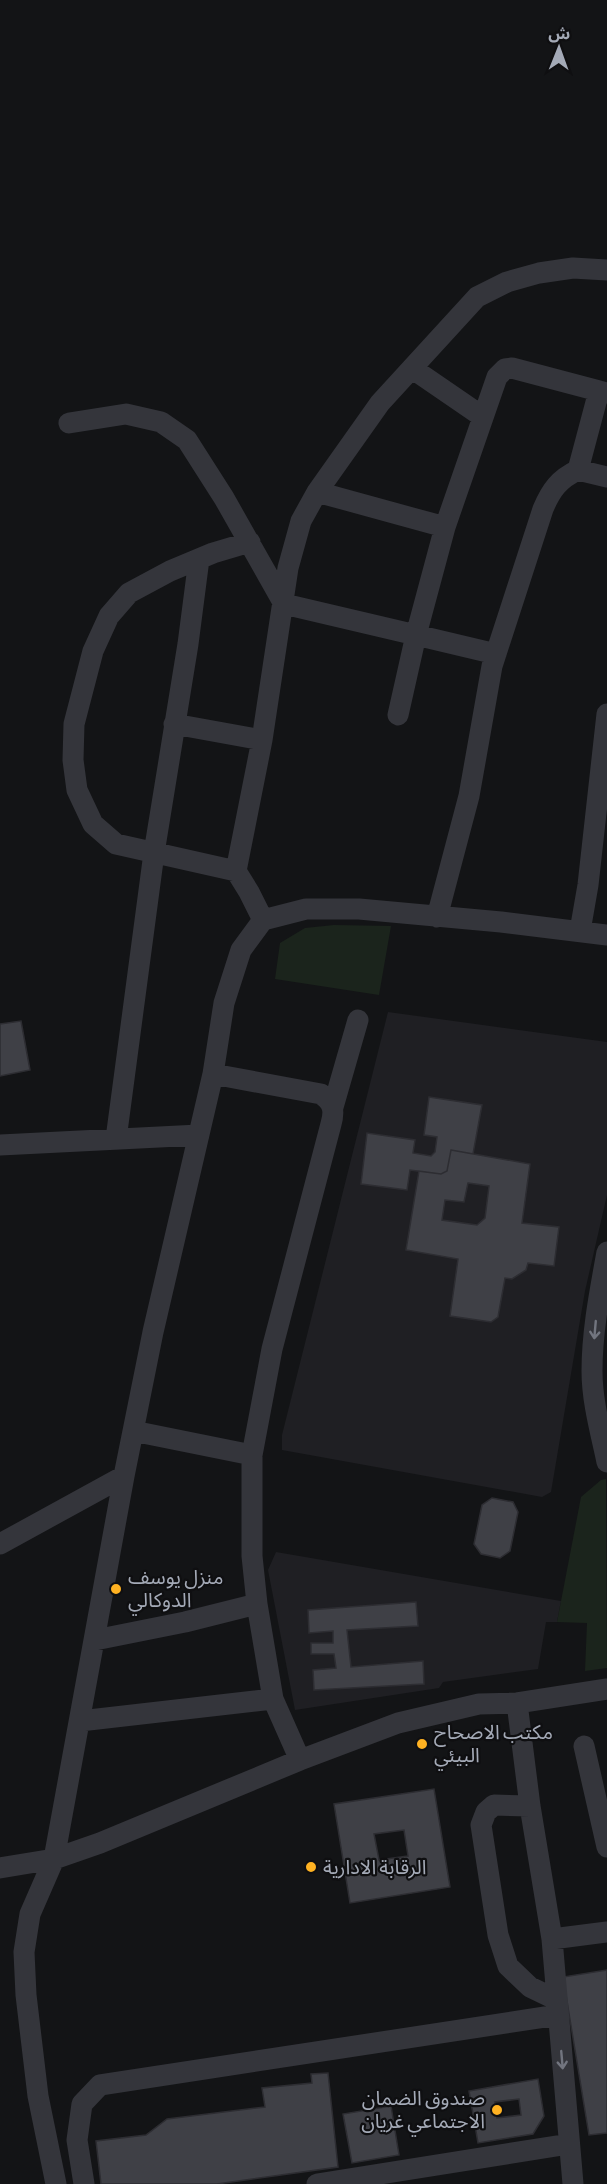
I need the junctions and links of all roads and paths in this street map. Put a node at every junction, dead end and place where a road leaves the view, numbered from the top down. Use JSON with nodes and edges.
{"nodes":[{"id":1,"x":607,"y":270,"type":"edge"},
{"id":2,"x":413,"y":369,"type":"junction"},
{"id":3,"x":603,"y":392,"type":"edge"},
{"id":4,"x":483,"y":417,"type":"junction"},
{"id":5,"x":69,"y":423,"type":"dead end"},
{"id":6,"x":578,"y":470,"type":"junction"},
{"id":7,"x":607,"y":477,"type":"edge"},
{"id":8,"x":317,"y":492,"type":"junction"},
{"id":9,"x":445,"y":527,"type":"junction"},
{"id":10,"x":250,"y":542,"type":"junction"},
{"id":11,"x":199,"y":559,"type":"junction"},
{"id":12,"x":284,"y":604,"type":"junction"},
{"id":13,"x":416,"y":635,"type":"junction"},
{"id":14,"x":496,"y":654,"type":"junction"},
{"id":15,"x":607,"y":714,"type":"edge"},
{"id":16,"x":398,"y":715,"type":"dead end"},
{"id":17,"x":174,"y":724,"type":"junction"},
{"id":18,"x":262,"y":740,"type":"junction"},
{"id":19,"x":601,"y":821,"type":"edge"},
{"id":20,"x":154,"y":853,"type":"junction"},
{"id":21,"x":236,"y":871,"type":"junction"},
{"id":22,"x":437,"y":917,"type":"junction"},
{"id":23,"x":263,"y":921,"type":"junction"},
{"id":24,"x":580,"y":931,"type":"junction"},
{"id":25,"x":607,"y":935,"type":"edge"},
{"id":26,"x":358,"y":1020,"type":"dead end"},
{"id":27,"x":213,"y":1074,"type":"junction"},
{"id":28,"x":333,"y":1107,"type":"junction"},
{"id":29,"x":199,"y":1135,"type":"junction"},
{"id":30,"x":116,"y":1139,"type":"junction"},
{"id":31,"x":0,"y":1145,"type":"edge"},
{"id":32,"x":607,"y":1252,"type":"edge"},
{"id":33,"x":604,"y":1283,"type":"edge"},
{"id":34,"x":133,"y":1431,"type":"junction"},
{"id":35,"x":252,"y":1455,"type":"junction"},
{"id":36,"x":607,"y":1462,"type":"edge"},
{"id":37,"x":124,"y":1476,"type":"junction"},
{"id":38,"x":0,"y":1544,"type":"edge"},
{"id":39,"x":257,"y":1604,"type":"junction"},
{"id":40,"x":95,"y":1640,"type":"junction"},
{"id":41,"x":607,"y":1689,"type":"edge"},
{"id":42,"x":273,"y":1699,"type":"junction"},
{"id":43,"x":517,"y":1703,"type":"junction"},
{"id":44,"x":80,"y":1721,"type":"junction"},
{"id":45,"x":584,"y":1746,"type":"dead end"},
{"id":46,"x":300,"y":1760,"type":"junction"},
{"id":47,"x":530,"y":1806,"type":"junction"},
{"id":48,"x":607,"y":1846,"type":"edge"},
{"id":49,"x":54,"y":1859,"type":"junction"},
{"id":50,"x":0,"y":1868,"type":"edge"},
{"id":51,"x":607,"y":1932,"type":"edge"},
{"id":52,"x":552,"y":1939,"type":"junction"},
{"id":53,"x":558,"y":2008,"type":"junction"},
{"id":54,"x":569,"y":2144,"type":"junction"},
{"id":55,"x":417,"y":2176,"type":"edge"},
{"id":56,"x":352,"y":2182,"type":"edge"},
{"id":57,"x":56,"y":2184,"type":"edge"},
{"id":58,"x":84,"y":2184,"type":"edge"},
{"id":59,"x":316,"y":2184,"type":"edge"},
{"id":60,"x":573,"y":2184,"type":"edge"}],
"edges":[{"from":1,"to":2,"type":"street"},
{"from":2,"to":4,"type":"street"},
{"from":2,"to":8,"type":"street"},
{"from":3,"to":4,"type":"street"},
{"from":3,"to":6,"type":"street"},
{"from":4,"to":9,"type":"street"},
{"from":5,"to":10,"type":"street"},
{"from":6,"to":7,"type":"street"},
{"from":6,"to":14,"type":"street"},
{"from":8,"to":9,"type":"street"},
{"from":8,"to":12,"type":"street"},
{"from":9,"to":13,"type":"street"},
{"from":10,"to":11,"type":"street"},
{"from":10,"to":12,"type":"street"},
{"from":11,"to":17,"type":"street"},
{"from":11,"to":20,"type":"street"},
{"from":12,"to":13,"type":"street"},
{"from":12,"to":18,"type":"street"},
{"from":13,"to":14,"type":"street"},
{"from":13,"to":16,"type":"street"},
{"from":14,"to":22,"type":"street"},
{"from":15,"to":19,"type":"street"},
{"from":17,"to":18,"type":"street"},
{"from":17,"to":20,"type":"street"},
{"from":18,"to":21,"type":"street"},
{"from":19,"to":24,"type":"street"},
{"from":20,"to":21,"type":"street"},
{"from":20,"to":30,"type":"street"},
{"from":21,"to":23,"type":"street"},
{"from":22,"to":23,"type":"street"},
{"from":22,"to":24,"type":"street"},
{"from":23,"to":27,"type":"street"},
{"from":24,"to":25,"type":"street"},
{"from":26,"to":28,"type":"street"},
{"from":27,"to":28,"type":"street"},
{"from":27,"to":29,"type":"street"},
{"from":28,"to":35,"type":"street"},
{"from":29,"to":30,"type":"street"},
{"from":29,"to":34,"type":"street"},
{"from":30,"to":31,"type":"street"},
{"from":32,"to":33,"type":"street"},
{"from":33,"to":36,"type":"street","one_way":true},
{"from":34,"to":35,"type":"street"},
{"from":34,"to":37,"type":"street"},
{"from":35,"to":39,"type":"street"},
{"from":37,"to":38,"type":"street"},
{"from":37,"to":40,"type":"street"},
{"from":39,"to":40,"type":"street"},
{"from":39,"to":42,"type":"street"},
{"from":40,"to":44,"type":"street"},
{"from":41,"to":43,"type":"street"},
{"from":42,"to":44,"type":"street"},
{"from":42,"to":46,"type":"street"},
{"from":43,"to":46,"type":"street"},
{"from":43,"to":47,"type":"street"},
{"from":44,"to":49,"type":"street"},
{"from":45,"to":48,"type":"street"},
{"from":46,"to":49,"type":"street"},
{"from":47,"to":52,"type":"street"},
{"from":47,"to":53,"type":"street"},
{"from":49,"to":50,"type":"street"},
{"from":49,"to":57,"type":"street"},
{"from":51,"to":52,"type":"street"},
{"from":52,"to":53,"type":"street"},
{"from":53,"to":54,"type":"street","one_way":true},
{"from":53,"to":58,"type":"street"},
{"from":54,"to":55,"type":"street"},
{"from":54,"to":60,"type":"street"},
{"from":55,"to":56,"type":"street"},
{"from":56,"to":59,"type":"street"}]}
